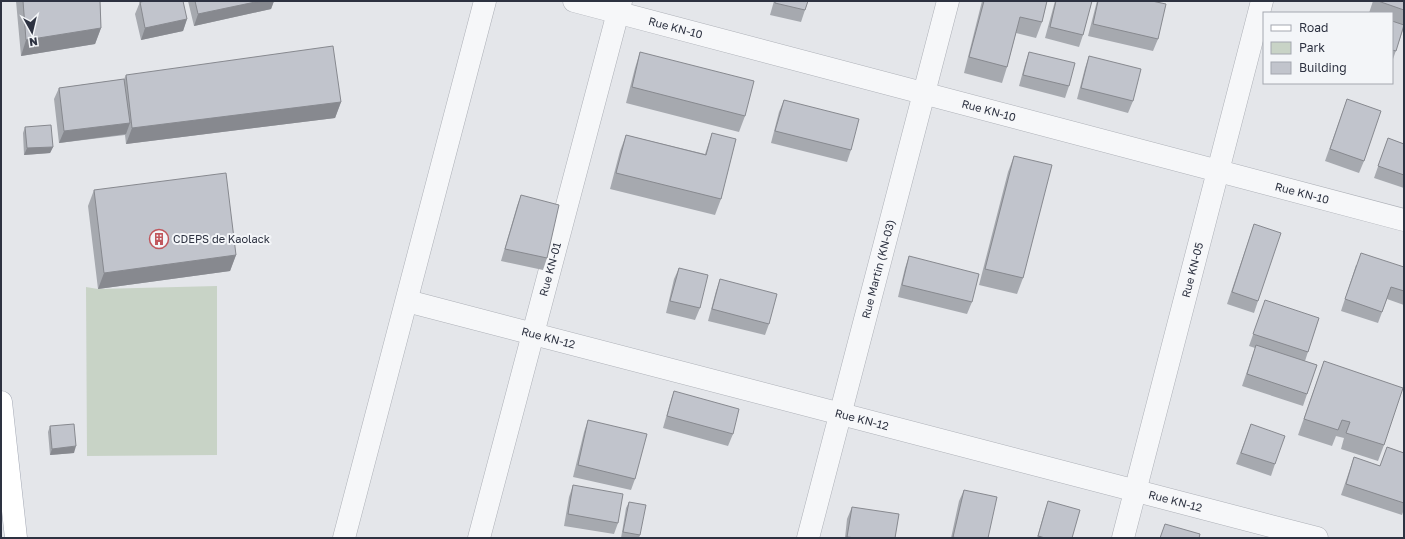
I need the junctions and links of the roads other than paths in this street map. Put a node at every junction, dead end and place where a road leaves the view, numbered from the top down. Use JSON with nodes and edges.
{"nodes":[{"id":1,"x":485,"y":1,"type":"edge"},
{"id":2,"x":574,"y":1,"type":"edge"},
{"id":3,"x":948,"y":1,"type":"edge"},
{"id":4,"x":1262,"y":1,"type":"edge"},
{"id":5,"x":620,"y":7,"type":"edge"},
{"id":6,"x":924,"y":93,"type":"junction"},
{"id":7,"x":1218,"y":171,"type":"junction"},
{"id":8,"x":1404,"y":220,"type":"edge"},
{"id":9,"x":407,"y":301,"type":"junction"},
{"id":10,"x":533,"y":334,"type":"junction"},
{"id":11,"x":1,"y":402,"type":"edge"},
{"id":12,"x":840,"y":414,"type":"junction"},
{"id":13,"x":1135,"y":490,"type":"junction"},
{"id":14,"x":16,"y":538,"type":"edge"},
{"id":15,"x":344,"y":538,"type":"edge"},
{"id":16,"x":479,"y":538,"type":"edge"},
{"id":17,"x":808,"y":538,"type":"edge"},
{"id":18,"x":1123,"y":538,"type":"edge"},
{"id":19,"x":1317,"y":538,"type":"edge"}],
"edges":[{"from":1,"to":9,"type":"street"},
{"from":2,"to":5,"type":"street","name":"Rue KN-10"},
{"from":3,"to":6,"type":"street","name":"Rue Martin (KN-03)"},
{"from":4,"to":7,"type":"street","name":"Rue KN-05"},
{"from":5,"to":6,"type":"street","name":"Rue KN-10"},
{"from":5,"to":10,"type":"street","name":"Rue KN-01"},
{"from":6,"to":7,"type":"street","name":"Rue KN-10"},
{"from":6,"to":12,"type":"street","name":"Rue Martin (KN-03)"},
{"from":7,"to":8,"type":"street","name":"Rue KN-10"},
{"from":7,"to":13,"type":"street","name":"Rue KN-05"},
{"from":9,"to":10,"type":"street","name":"Rue KN-12"},
{"from":9,"to":15,"type":"street"},
{"from":10,"to":12,"type":"street","name":"Rue KN-12"},
{"from":10,"to":16,"type":"street","name":"Rue KN-01"},
{"from":11,"to":14,"type":"main road"},
{"from":12,"to":13,"type":"street","name":"Rue KN-12"},
{"from":12,"to":17,"type":"street","name":"Rue Martin (KN-03)"},
{"from":13,"to":18,"type":"street","name":"Rue KN-05"},
{"from":13,"to":19,"type":"street","name":"Rue KN-12"}]}
